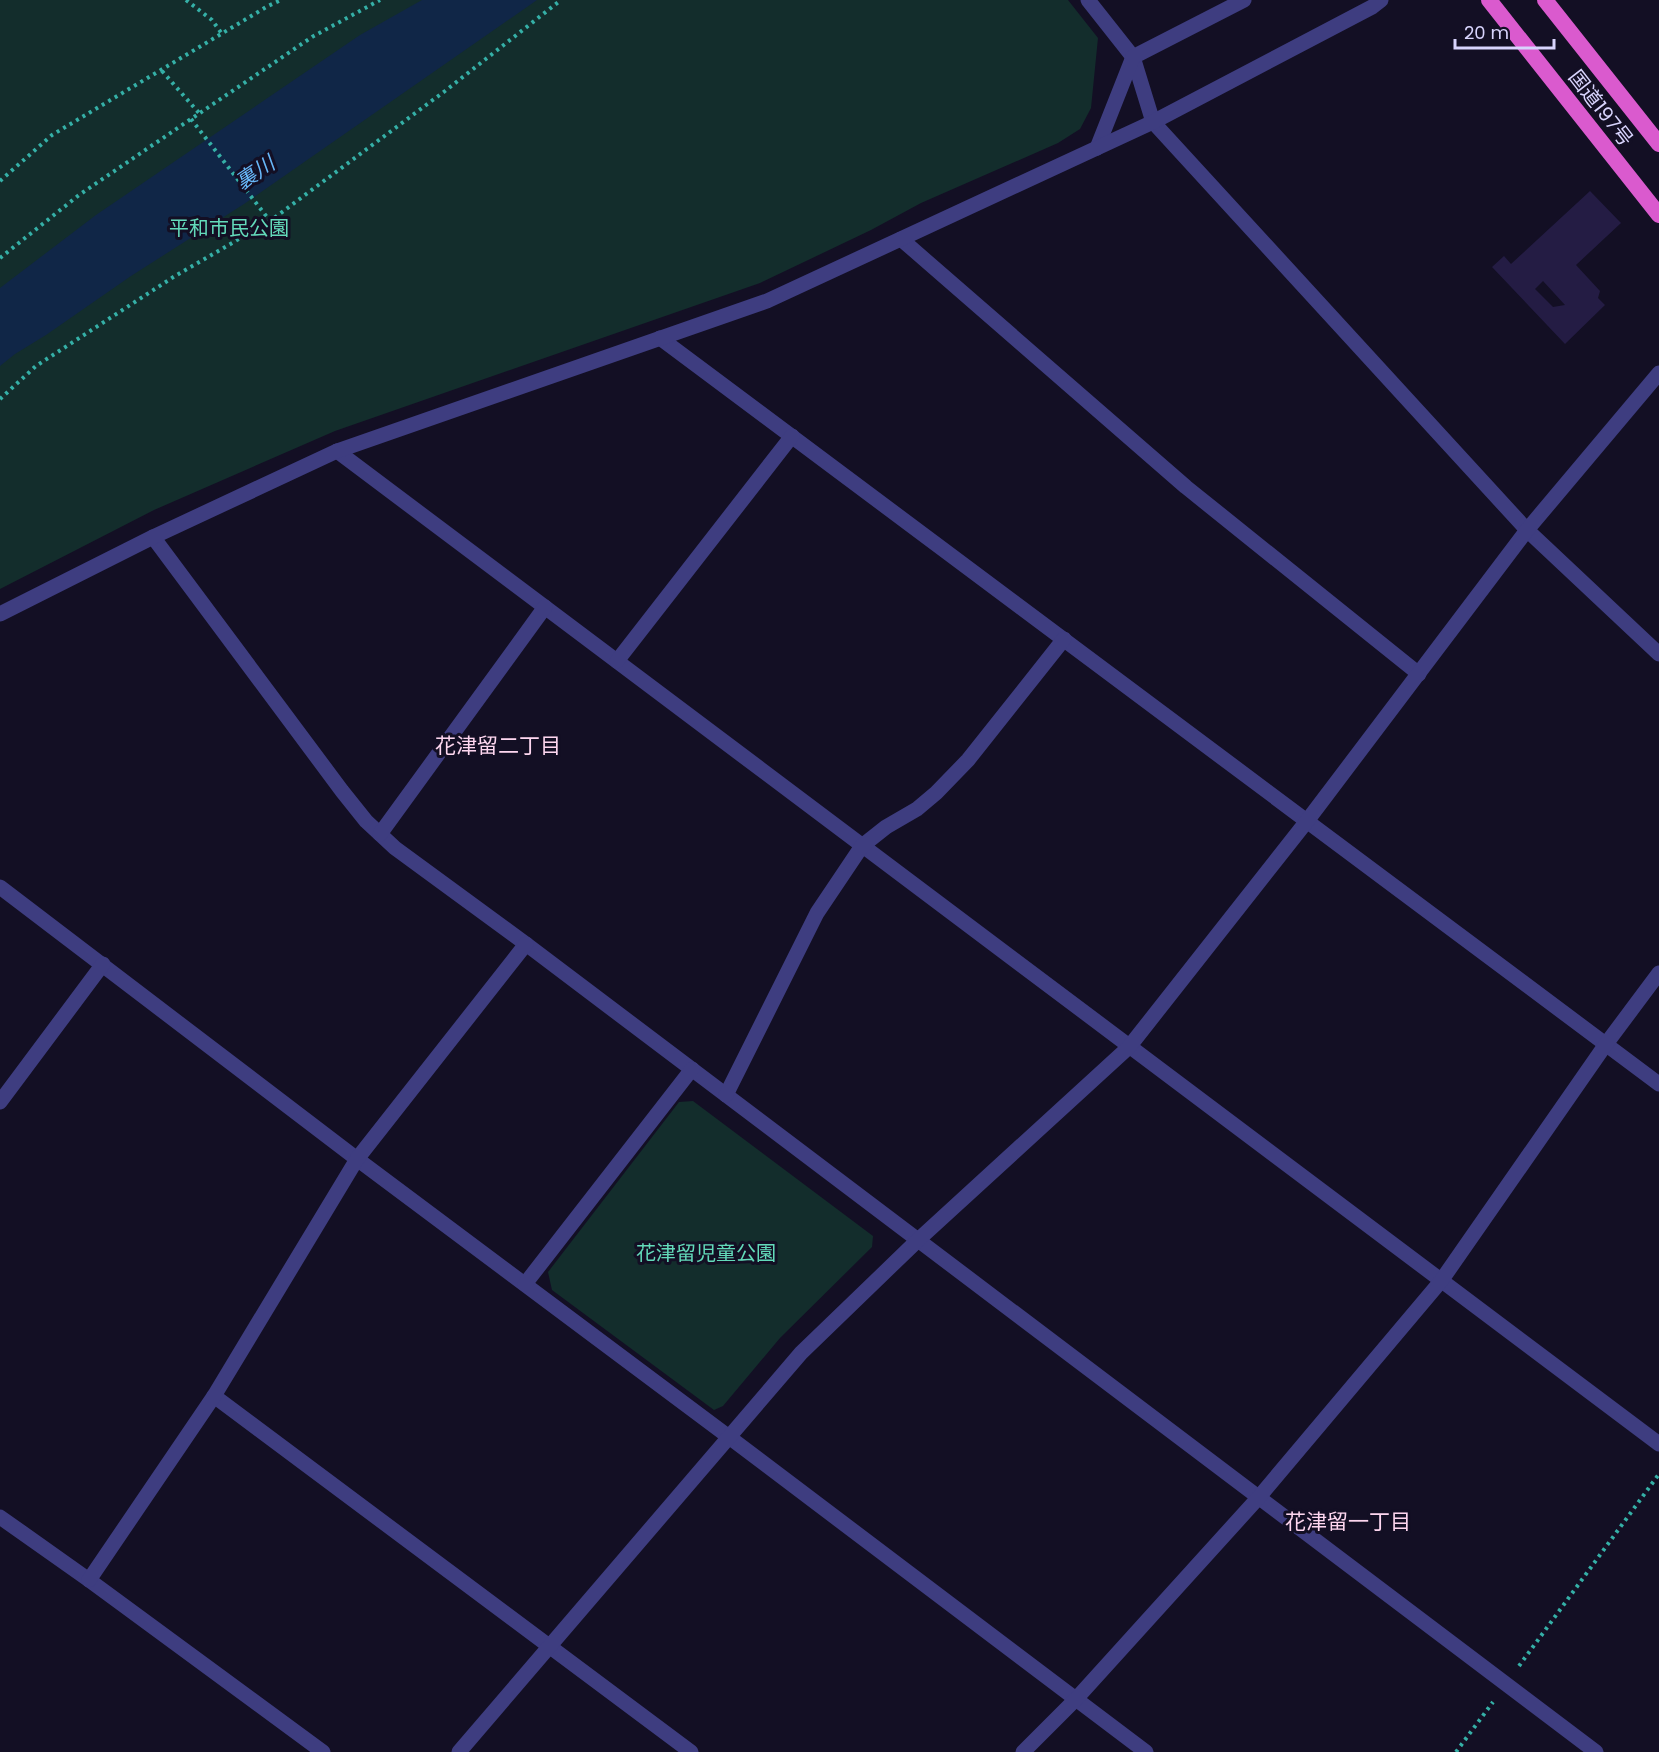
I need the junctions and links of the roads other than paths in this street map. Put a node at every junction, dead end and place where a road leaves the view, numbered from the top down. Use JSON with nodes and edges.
{"nodes":[{"id":1,"x":1088,"y":0,"type":"edge"},
{"id":2,"x":1244,"y":0,"type":"edge"},
{"id":3,"x":1381,"y":0,"type":"edge"},
{"id":4,"x":1489,"y":0,"type":"edge"},
{"id":5,"x":1545,"y":0,"type":"edge"},
{"id":6,"x":1132,"y":57,"type":"junction"},
{"id":7,"x":1153,"y":122,"type":"junction"},
{"id":8,"x":1659,"y":144,"type":"edge"},
{"id":9,"x":1097,"y":148,"type":"junction"},
{"id":10,"x":1659,"y":215,"type":"edge"},
{"id":11,"x":901,"y":239,"type":"junction"},
{"id":12,"x":660,"y":338,"type":"junction"},
{"id":13,"x":1659,"y":373,"type":"edge"},
{"id":14,"x":792,"y":436,"type":"junction"},
{"id":15,"x":337,"y":451,"type":"junction"},
{"id":16,"x":1527,"y":530,"type":"junction"},
{"id":17,"x":153,"y":537,"type":"junction"},
{"id":18,"x":544,"y":607,"type":"junction"},
{"id":19,"x":0,"y":614,"type":"edge"},
{"id":20,"x":1064,"y":639,"type":"junction"},
{"id":21,"x":1659,"y":654,"type":"edge"},
{"id":22,"x":616,"y":661,"type":"junction"},
{"id":23,"x":1419,"y":674,"type":"junction"},
{"id":24,"x":1307,"y":821,"type":"junction"},
{"id":25,"x":380,"y":834,"type":"junction"},
{"id":26,"x":862,"y":846,"type":"junction"},
{"id":27,"x":0,"y":886,"type":"edge"},
{"id":28,"x":526,"y":944,"type":"junction"},
{"id":29,"x":103,"y":964,"type":"junction"},
{"id":30,"x":1659,"y":974,"type":"edge"},
{"id":31,"x":1606,"y":1044,"type":"junction"},
{"id":32,"x":1129,"y":1047,"type":"junction"},
{"id":33,"x":692,"y":1069,"type":"junction"},
{"id":34,"x":1659,"y":1084,"type":"edge"},
{"id":35,"x":726,"y":1095,"type":"junction"},
{"id":36,"x":0,"y":1102,"type":"edge"},
{"id":37,"x":357,"y":1159,"type":"junction"},
{"id":38,"x":918,"y":1240,"type":"junction"},
{"id":39,"x":1441,"y":1281,"type":"junction"},
{"id":40,"x":525,"y":1284,"type":"junction"},
{"id":41,"x":213,"y":1396,"type":"junction"},
{"id":42,"x":729,"y":1437,"type":"junction"},
{"id":43,"x":1659,"y":1444,"type":"edge"},
{"id":44,"x":1259,"y":1497,"type":"junction"},
{"id":45,"x":0,"y":1517,"type":"edge"},
{"id":46,"x":89,"y":1580,"type":"junction"},
{"id":47,"x":550,"y":1646,"type":"junction"},
{"id":48,"x":1076,"y":1699,"type":"junction"},
{"id":49,"x":323,"y":1752,"type":"edge"},
{"id":50,"x":459,"y":1752,"type":"edge"},
{"id":51,"x":692,"y":1752,"type":"edge"},
{"id":52,"x":1023,"y":1752,"type":"edge"},
{"id":53,"x":1146,"y":1752,"type":"edge"},
{"id":54,"x":1596,"y":1752,"type":"edge"}],
"edges":[{"from":1,"to":6,"type":"street"},
{"from":2,"to":6,"type":"street"},
{"from":3,"to":7,"type":"street"},
{"from":4,"to":10,"type":"highway","name":"国道197号"},
{"from":5,"to":8,"type":"highway","name":"国道197号"},
{"from":6,"to":7,"type":"street"},
{"from":6,"to":9,"type":"street"},
{"from":7,"to":9,"type":"street"},
{"from":7,"to":16,"type":"street"},
{"from":9,"to":11,"type":"street"},
{"from":11,"to":12,"type":"street"},
{"from":11,"to":23,"type":"street"},
{"from":12,"to":14,"type":"street"},
{"from":12,"to":15,"type":"street"},
{"from":13,"to":16,"type":"street"},
{"from":14,"to":20,"type":"street"},
{"from":14,"to":22,"type":"street"},
{"from":15,"to":17,"type":"street"},
{"from":15,"to":18,"type":"street"},
{"from":16,"to":21,"type":"street"},
{"from":16,"to":23,"type":"street"},
{"from":17,"to":19,"type":"street"},
{"from":17,"to":25,"type":"street"},
{"from":18,"to":22,"type":"street"},
{"from":18,"to":25,"type":"street"},
{"from":20,"to":24,"type":"street"},
{"from":20,"to":26,"type":"street"},
{"from":22,"to":26,"type":"street"},
{"from":23,"to":24,"type":"street"},
{"from":24,"to":31,"type":"street"},
{"from":24,"to":32,"type":"street"},
{"from":25,"to":28,"type":"street"},
{"from":26,"to":32,"type":"street"},
{"from":26,"to":35,"type":"street"},
{"from":27,"to":29,"type":"street"},
{"from":28,"to":33,"type":"street"},
{"from":28,"to":37,"type":"street"},
{"from":29,"to":36,"type":"street"},
{"from":29,"to":37,"type":"street"},
{"from":30,"to":31,"type":"street"},
{"from":31,"to":34,"type":"street"},
{"from":31,"to":39,"type":"street"},
{"from":32,"to":38,"type":"street"},
{"from":32,"to":39,"type":"street"},
{"from":33,"to":35,"type":"street"},
{"from":33,"to":40,"type":"street"},
{"from":35,"to":38,"type":"street"},
{"from":37,"to":40,"type":"street"},
{"from":37,"to":41,"type":"street"},
{"from":38,"to":42,"type":"street"},
{"from":38,"to":44,"type":"street"},
{"from":39,"to":43,"type":"street"},
{"from":39,"to":44,"type":"street"},
{"from":40,"to":42,"type":"street"},
{"from":41,"to":46,"type":"street"},
{"from":41,"to":47,"type":"street"},
{"from":42,"to":47,"type":"street"},
{"from":42,"to":48,"type":"street"},
{"from":44,"to":48,"type":"street"},
{"from":44,"to":54,"type":"street"},
{"from":45,"to":46,"type":"street"},
{"from":46,"to":49,"type":"street"},
{"from":47,"to":50,"type":"street"},
{"from":47,"to":51,"type":"street"},
{"from":48,"to":52,"type":"street"},
{"from":48,"to":53,"type":"street"}]}
